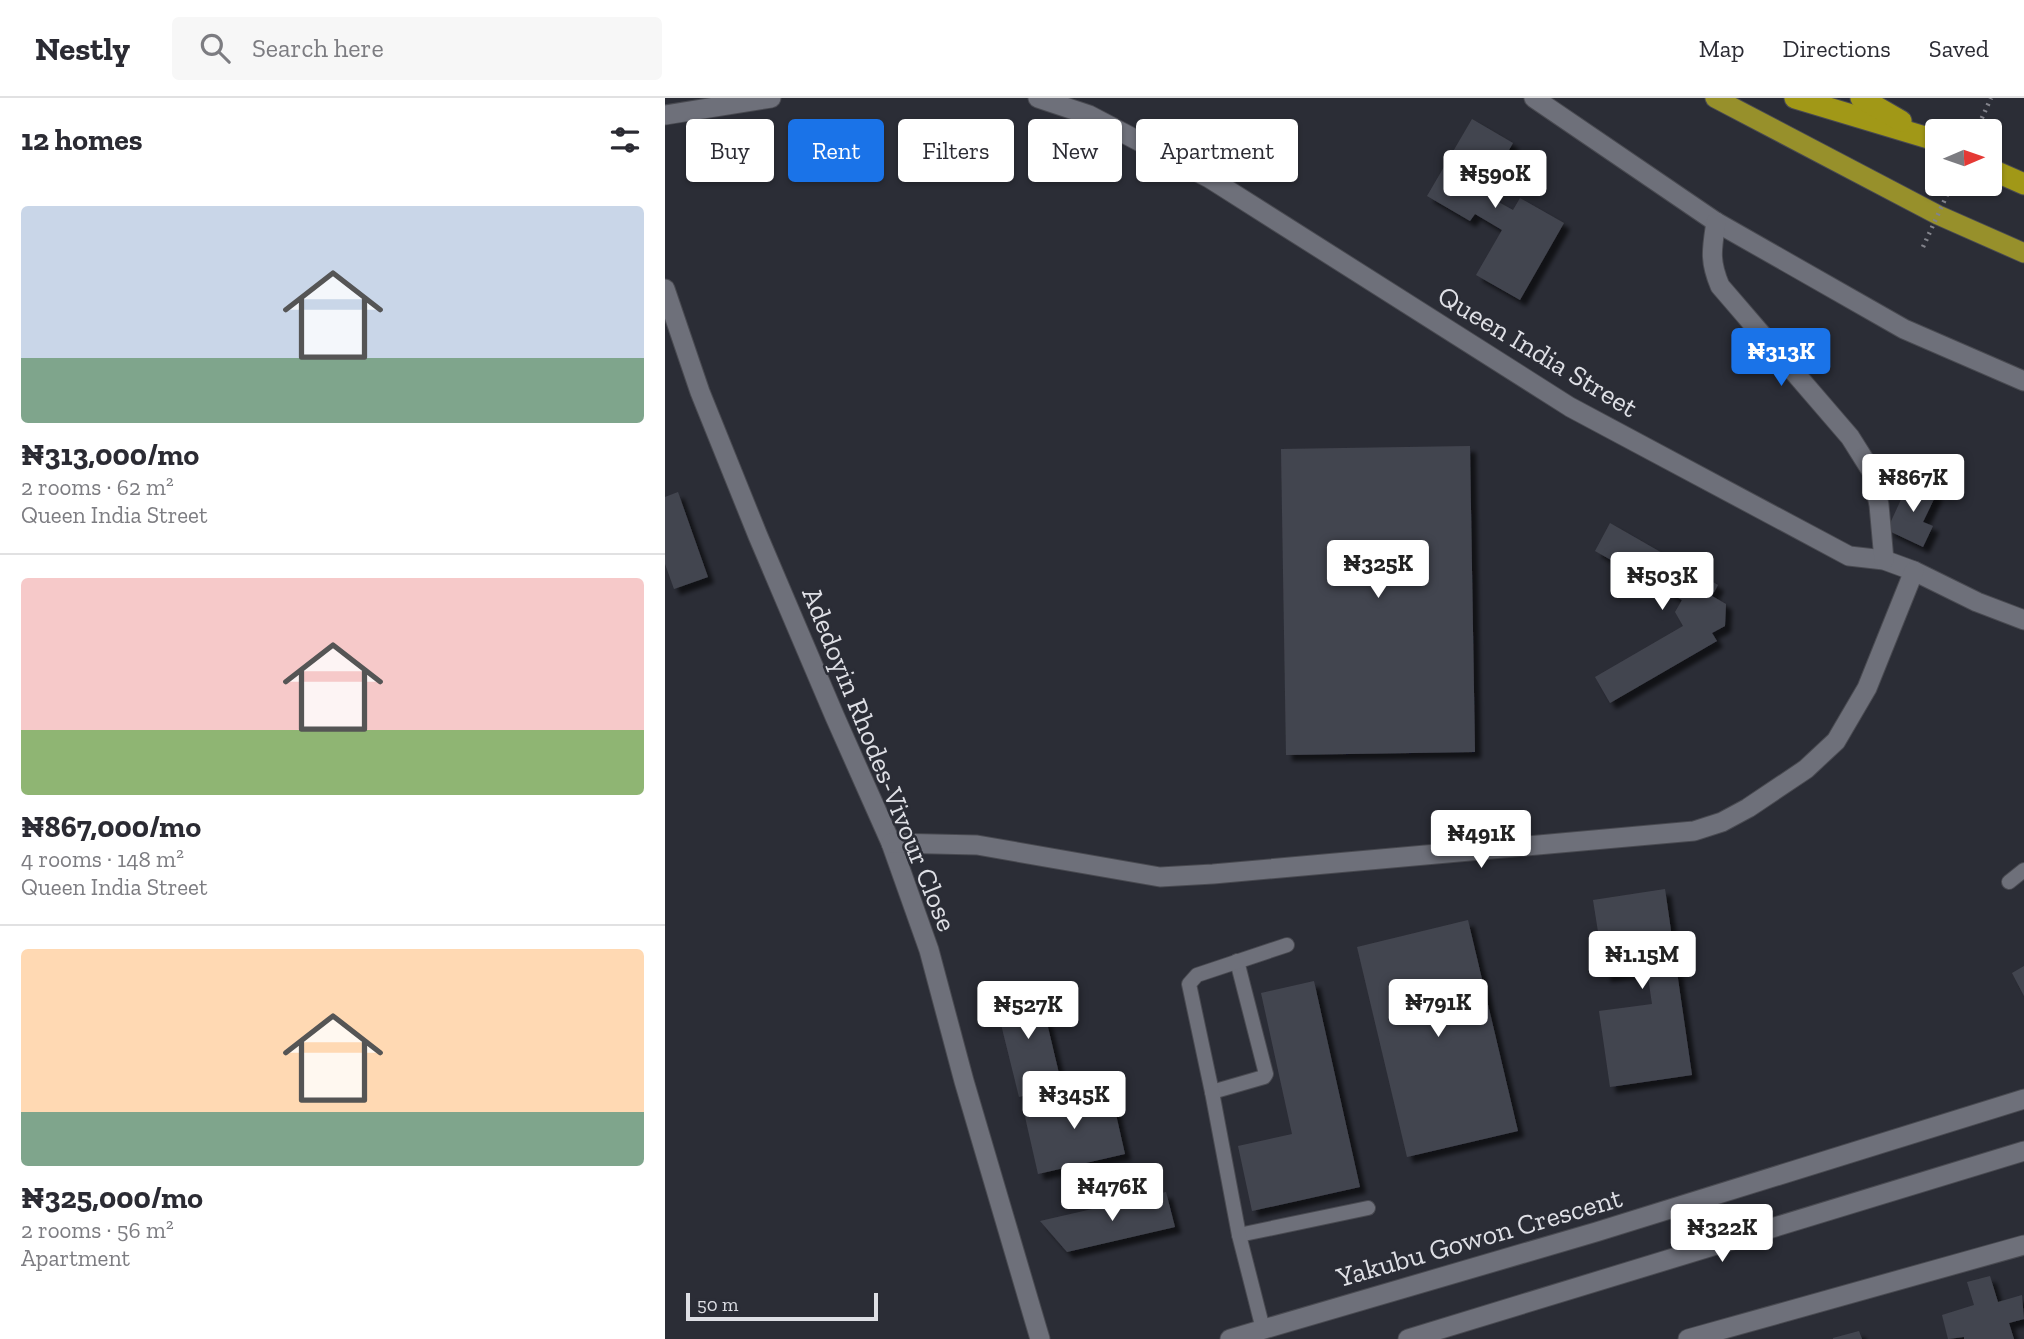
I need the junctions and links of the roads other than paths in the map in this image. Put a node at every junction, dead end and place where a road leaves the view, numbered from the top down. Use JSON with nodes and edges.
{"nodes":[{"id":1,"x":771,"y":98,"type":"edge"},
{"id":2,"x":1038,"y":98,"type":"edge"},
{"id":3,"x":1534,"y":98,"type":"edge"},
{"id":4,"x":1715,"y":98,"type":"edge"},
{"id":5,"x":1795,"y":98,"type":"edge"},
{"id":6,"x":1861,"y":98,"type":"edge"},
{"id":7,"x":665,"y":115,"type":"edge"},
{"id":8,"x":1925,"y":135,"type":"edge"},
{"id":9,"x":1925,"y":138,"type":"edge"},
{"id":10,"x":2002,"y":174,"type":"edge"},
{"id":11,"x":2024,"y":184,"type":"edge"},
{"id":12,"x":1716,"y":222,"type":"junction"},
{"id":13,"x":2024,"y":253,"type":"edge"},
{"id":14,"x":665,"y":289,"type":"edge"},
{"id":15,"x":2024,"y":381,"type":"edge"},
{"id":16,"x":1884,"y":560,"type":"junction"},
{"id":17,"x":1914,"y":571,"type":"junction"},
{"id":18,"x":2024,"y":620,"type":"edge"},
{"id":19,"x":891,"y":843,"type":"junction"},
{"id":20,"x":2024,"y":870,"type":"edge"},
{"id":21,"x":2009,"y":882,"type":"dead end"},
{"id":22,"x":1287,"y":945,"type":"dead end"},
{"id":23,"x":1237,"y":961,"type":"junction"},
{"id":24,"x":1212,"y":1092,"type":"junction"},
{"id":25,"x":2024,"y":1099,"type":"edge"},
{"id":26,"x":2024,"y":1151,"type":"edge"},
{"id":27,"x":1368,"y":1208,"type":"dead end"},
{"id":28,"x":1239,"y":1235,"type":"junction"},
{"id":29,"x":2024,"y":1245,"type":"edge"},
{"id":30,"x":1263,"y":1329,"type":"junction"},
{"id":31,"x":1040,"y":1339,"type":"edge"},
{"id":32,"x":1230,"y":1339,"type":"edge"},
{"id":33,"x":1408,"y":1339,"type":"edge"},
{"id":34,"x":1688,"y":1339,"type":"edge"}],
"edges":[{"from":1,"to":7,"type":"street"},
{"from":2,"to":16,"type":"street","name":"Queen India Street"},
{"from":3,"to":12,"type":"street"},
{"from":4,"to":13,"type":"highway"},
{"from":5,"to":9,"type":"highway"},
{"from":6,"to":8,"type":"highway"},
{"from":10,"to":11,"type":"highway"},
{"from":12,"to":15,"type":"street"},
{"from":12,"to":16,"type":"street"},
{"from":14,"to":19,"type":"street","name":"Adedoyin Rhodes-Vivour Close"},
{"from":16,"to":17,"type":"street","name":"Queen India Street"},
{"from":17,"to":18,"type":"street","name":"Queen India Street"},
{"from":17,"to":19,"type":"street"},
{"from":19,"to":31,"type":"street","name":"Adedoyin Rhodes-Vivour Close"},
{"from":20,"to":21,"type":"lane"},
{"from":22,"to":23,"type":"lane"},
{"from":23,"to":24,"type":"lane"},
{"from":23,"to":24,"type":"lane"},
{"from":24,"to":28,"type":"lane"},
{"from":25,"to":30,"type":"street","name":"Yakubu Gowon Crescent"},
{"from":26,"to":33,"type":"street"},
{"from":27,"to":28,"type":"lane"},
{"from":28,"to":30,"type":"lane"},
{"from":29,"to":34,"type":"street"},
{"from":30,"to":32,"type":"street","name":"Yakubu Gowon Crescent"}]}
